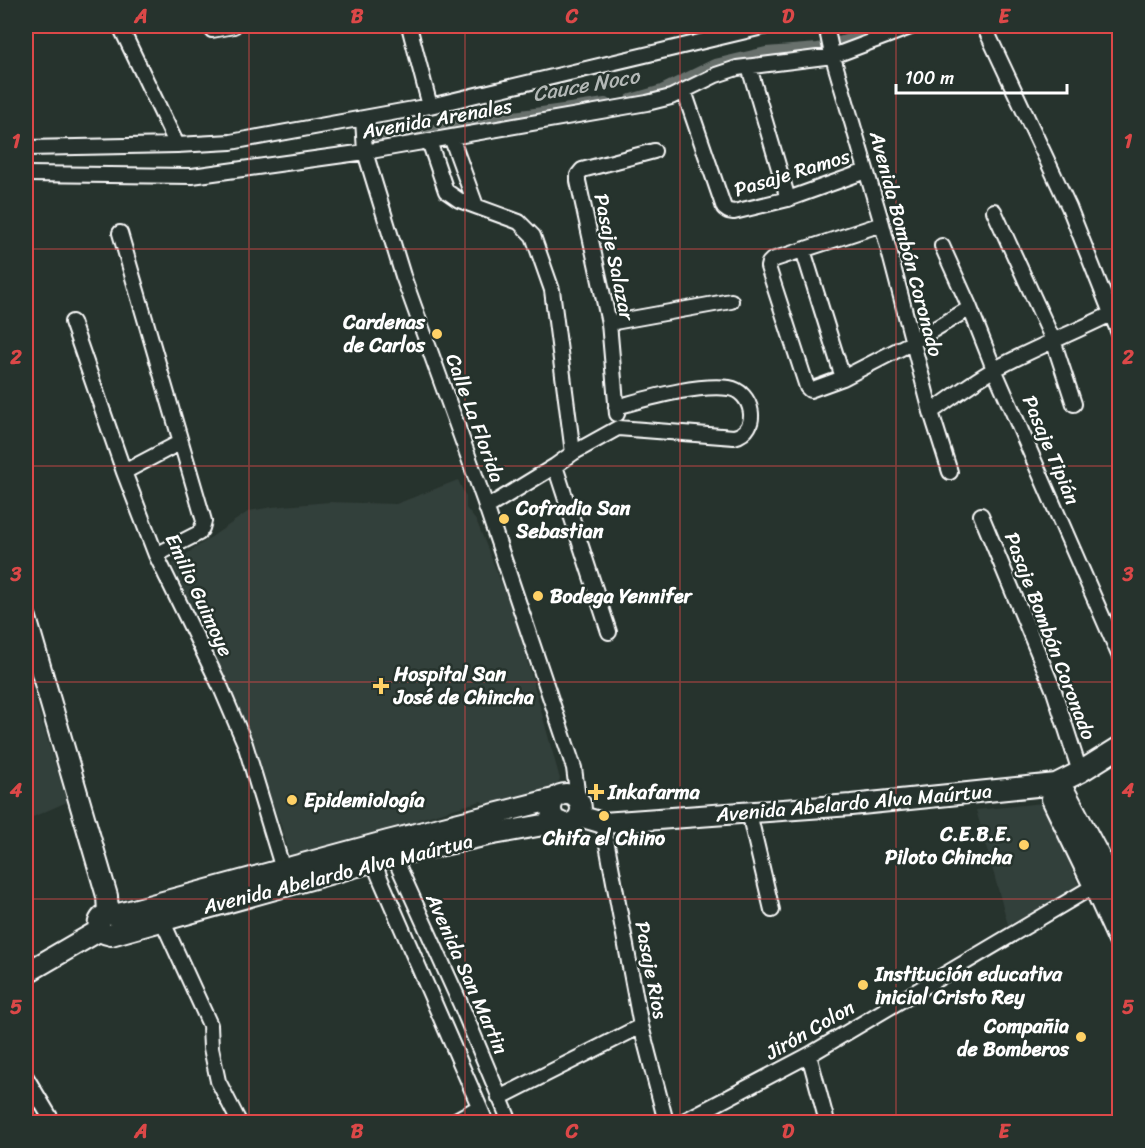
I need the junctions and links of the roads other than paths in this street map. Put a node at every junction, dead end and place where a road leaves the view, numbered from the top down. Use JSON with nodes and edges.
{"nodes":[{"id":1,"x":120,"y":26,"type":"edge"},
{"id":2,"x":234,"y":26,"type":"edge"},
{"id":3,"x":409,"y":26,"type":"edge"},
{"id":4,"x":767,"y":26,"type":"edge"},
{"id":5,"x":913,"y":26,"type":"edge"},
{"id":6,"x":984,"y":26,"type":"edge"},
{"id":7,"x":212,"y":30,"type":"dead end"},
{"id":8,"x":827,"y":30,"type":"edge"},
{"id":9,"x":833,"y":55,"type":"junction"},
{"id":10,"x":749,"y":67,"type":"junction"},
{"id":11,"x":684,"y":91,"type":"junction"},
{"id":12,"x":430,"y":106,"type":"junction"},
{"id":13,"x":363,"y":119,"type":"junction"},
{"id":14,"x":451,"y":136,"type":"junction"},
{"id":15,"x":429,"y":141,"type":"junction"},
{"id":16,"x":177,"y":145,"type":"junction"},
{"id":17,"x":26,"y":148,"type":"edge"},
{"id":18,"x":654,"y":151,"type":"dead end"},
{"id":19,"x":365,"y":152,"type":"junction"},
{"id":20,"x":866,"y":171,"type":"junction"},
{"id":21,"x":26,"y":174,"type":"edge"},
{"id":22,"x":788,"y":199,"type":"junction"},
{"id":23,"x":476,"y":206,"type":"junction"},
{"id":24,"x":994,"y":211,"type":"dead end"},
{"id":25,"x":882,"y":224,"type":"junction"},
{"id":26,"x":120,"y":233,"type":"dead end"},
{"id":27,"x":803,"y":250,"type":"junction"},
{"id":28,"x":945,"y":252,"type":"dead end"},
{"id":29,"x":731,"y":301,"type":"dead end"},
{"id":30,"x":970,"y":308,"type":"junction"},
{"id":31,"x":1111,"y":314,"type":"junction"},
{"id":32,"x":72,"y":322,"type":"dead end"},
{"id":33,"x":609,"y":323,"type":"junction"},
{"id":34,"x":1119,"y":336,"type":"edge"},
{"id":35,"x":1053,"y":340,"type":"junction"},
{"id":36,"x":913,"y":342,"type":"junction"},
{"id":37,"x":994,"y":369,"type":"junction"},
{"id":38,"x":843,"y":378,"type":"junction"},
{"id":39,"x":1074,"y":404,"type":"dead end"},
{"id":40,"x":616,"y":407,"type":"junction"},
{"id":41,"x":931,"y":412,"type":"junction"},
{"id":42,"x":618,"y":428,"type":"junction"},
{"id":43,"x":181,"y":442,"type":"junction"},
{"id":44,"x":573,"y":453,"type":"junction"},
{"id":45,"x":555,"y":466,"type":"junction"},
{"id":46,"x":124,"y":472,"type":"junction"},
{"id":47,"x":950,"y":472,"type":"dead end"},
{"id":48,"x":486,"y":508,"type":"junction"},
{"id":49,"x":981,"y":515,"type":"dead end"},
{"id":50,"x":156,"y":555,"type":"junction"},
{"id":51,"x":26,"y":618,"type":"edge"},
{"id":52,"x":609,"y":632,"type":"dead end"},
{"id":53,"x":1119,"y":657,"type":"edge"},
{"id":54,"x":1119,"y":747,"type":"edge"},
{"id":55,"x":1080,"y":772,"type":"junction"},
{"id":56,"x":1056,"y":784,"type":"junction"},
{"id":57,"x":554,"y":799,"type":"junction"},
{"id":58,"x":579,"y":807,"type":"junction"},
{"id":59,"x":749,"y":813,"type":"junction"},
{"id":60,"x":560,"y":822,"type":"junction"},
{"id":61,"x":603,"y":823,"type":"junction"},
{"id":62,"x":486,"y":826,"type":"junction"},
{"id":63,"x":390,"y":848,"type":"junction"},
{"id":64,"x":370,"y":854,"type":"junction"},
{"id":65,"x":285,"y":878,"type":"junction"},
{"id":66,"x":1108,"y":879,"type":"edge"},
{"id":67,"x":1119,"y":898,"type":"edge"},
{"id":68,"x":772,"y":910,"type":"dead end"},
{"id":69,"x":162,"y":920,"type":"junction"},
{"id":70,"x":110,"y":923,"type":"junction"},
{"id":71,"x":1119,"y":943,"type":"edge"},
{"id":72,"x":26,"y":974,"type":"edge"},
{"id":73,"x":641,"y":1026,"type":"junction"},
{"id":74,"x":808,"y":1055,"type":"junction"},
{"id":75,"x":26,"y":1077,"type":"edge"},
{"id":76,"x":499,"y":1098,"type":"junction"},
{"id":77,"x":479,"y":1107,"type":"junction"},
{"id":78,"x":53,"y":1122,"type":"edge"},
{"id":79,"x":239,"y":1122,"type":"edge"},
{"id":80,"x":452,"y":1122,"type":"edge"},
{"id":81,"x":486,"y":1122,"type":"edge"},
{"id":82,"x":510,"y":1122,"type":"edge"},
{"id":83,"x":666,"y":1122,"type":"edge"},
{"id":84,"x":682,"y":1122,"type":"edge"},
{"id":85,"x":827,"y":1122,"type":"edge"}],
"edges":[{"from":1,"to":16,"type":"street"},
{"from":2,"to":7,"type":"street"},
{"from":3,"to":12,"type":"street"},
{"from":4,"to":12,"type":"street","name":"Avenida Arenales"},
{"from":5,"to":9,"type":"street","name":"Avenida Arenales"},
{"from":6,"to":31,"type":"street"},
{"from":8,"to":9,"type":"street","name":"Avenida Bombón Coronado"},
{"from":9,"to":10,"type":"street","name":"Avenida Arenales"},
{"from":9,"to":20,"type":"street","name":"Avenida Bombón Coronado"},
{"from":10,"to":11,"type":"street","name":"Avenida Arenales"},
{"from":10,"to":22,"type":"street"},
{"from":11,"to":14,"type":"street","name":"Avenida Arenales"},
{"from":11,"to":22,"type":"street","name":"Pasaje Ramos"},
{"from":12,"to":13,"type":"street","name":"Avenida Arenales"},
{"from":13,"to":16,"type":"street","name":"Avenida Arenales"},
{"from":13,"to":19,"type":"street","name":"Calle La Florida"},
{"from":14,"to":15,"type":"street","name":"Avenida Arenales"},
{"from":14,"to":23,"type":"street"},
{"from":15,"to":19,"type":"street","name":"Avenida Arenales"},
{"from":15,"to":23,"type":"street"},
{"from":16,"to":17,"type":"street","name":"Avenida Arenales"},
{"from":18,"to":33,"type":"street","name":"Pasaje Salazar"},
{"from":19,"to":21,"type":"street","name":"Avenida Arenales"},
{"from":19,"to":48,"type":"street","name":"Calle La Florida"},
{"from":20,"to":22,"type":"street","name":"Pasaje Ramos"},
{"from":20,"to":25,"type":"street","name":"Avenida Bombón Coronado"},
{"from":23,"to":44,"type":"street"},
{"from":24,"to":35,"type":"street"},
{"from":25,"to":27,"type":"street"},
{"from":25,"to":36,"type":"street","name":"Avenida Bombón Coronado"},
{"from":26,"to":43,"type":"street"},
{"from":27,"to":38,"type":"street"},
{"from":27,"to":38,"type":"street"},
{"from":28,"to":30,"type":"street","name":"Pasaje Tipián"},
{"from":29,"to":33,"type":"street"},
{"from":30,"to":36,"type":"street"},
{"from":30,"to":37,"type":"street","name":"Pasaje Tipián"},
{"from":31,"to":34,"type":"street"},
{"from":31,"to":35,"type":"street"},
{"from":32,"to":46,"type":"street","name":"Emilio Guimoye"},
{"from":33,"to":40,"type":"street","name":"Pasaje Salazar"},
{"from":35,"to":37,"type":"street"},
{"from":35,"to":39,"type":"street"},
{"from":36,"to":38,"type":"street"},
{"from":36,"to":41,"type":"street","name":"Avenida Bombón Coronado"},
{"from":37,"to":41,"type":"street"},
{"from":37,"to":53,"type":"street","name":"Pasaje Tipián"},
{"from":40,"to":42,"type":"street","name":"Pasaje Salazar"},
{"from":40,"to":42,"type":"street"},
{"from":41,"to":47,"type":"street","name":"Avenida Bombón Coronado"},
{"from":42,"to":44,"type":"street"},
{"from":43,"to":46,"type":"street"},
{"from":43,"to":50,"type":"street"},
{"from":44,"to":45,"type":"street"},
{"from":45,"to":48,"type":"street"},
{"from":45,"to":52,"type":"street"},
{"from":46,"to":50,"type":"street","name":"Emilio Guimoye"},
{"from":48,"to":58,"type":"street","name":"Calle La Florida"},
{"from":49,"to":55,"type":"street","name":"Pasaje Bombón Coronado"},
{"from":50,"to":65,"type":"street","name":"Emilio Guimoye"},
{"from":51,"to":70,"type":"street"},
{"from":54,"to":55,"type":"street","name":"Avenida Abelardo Alva Maúrtua"},
{"from":55,"to":56,"type":"street","name":"Avenida Abelardo Alva Maúrtua"},
{"from":56,"to":59,"type":"street","name":"Avenida Abelardo Alva Maúrtua"},
{"from":56,"to":66,"type":"street"},
{"from":57,"to":58,"type":"street"},
{"from":57,"to":60,"type":"street"},
{"from":57,"to":62,"type":"street","name":"Avenida Abelardo Alva Maúrtua"},
{"from":58,"to":60,"type":"street"},
{"from":58,"to":61,"type":"street","name":"Avenida Abelardo Alva Maúrtua"},
{"from":59,"to":61,"type":"street","name":"Avenida Abelardo Alva Maúrtua"},
{"from":59,"to":68,"type":"street"},
{"from":60,"to":62,"type":"street","name":"Avenida Abelardo Alva Maúrtua"},
{"from":61,"to":73,"type":"street","name":"Pasaje Rios"},
{"from":62,"to":63,"type":"street","name":"Avenida Abelardo Alva Maúrtua"},
{"from":63,"to":64,"type":"street","name":"Avenida Abelardo Alva Maúrtua"},
{"from":63,"to":76,"type":"street","name":"Avenida San Martin"},
{"from":64,"to":65,"type":"street","name":"Avenida Abelardo Alva Maúrtua"},
{"from":64,"to":77,"type":"street"},
{"from":65,"to":69,"type":"street","name":"Avenida Abelardo Alva Maúrtua"},
{"from":65,"to":70,"type":"street","name":"Avenida Abelardo Alva Maúrtua"},
{"from":66,"to":67,"type":"street"},
{"from":66,"to":71,"type":"street"},
{"from":66,"to":74,"type":"street","name":"Jirón Colon"},
{"from":69,"to":70,"type":"street","name":"Avenida Abelardo Alva Maúrtua"},
{"from":69,"to":79,"type":"street"},
{"from":70,"to":72,"type":"street","name":"Avenida Abelardo Alva Maúrtua"},
{"from":73,"to":76,"type":"street"},
{"from":73,"to":83,"type":"street","name":"Pasaje Rios"},
{"from":74,"to":84,"type":"street","name":"Jirón Colon"},
{"from":74,"to":85,"type":"street"},
{"from":75,"to":78,"type":"street"},
{"from":76,"to":82,"type":"street","name":"Avenida San Martin"},
{"from":77,"to":80,"type":"street"},
{"from":77,"to":81,"type":"street"}]}
